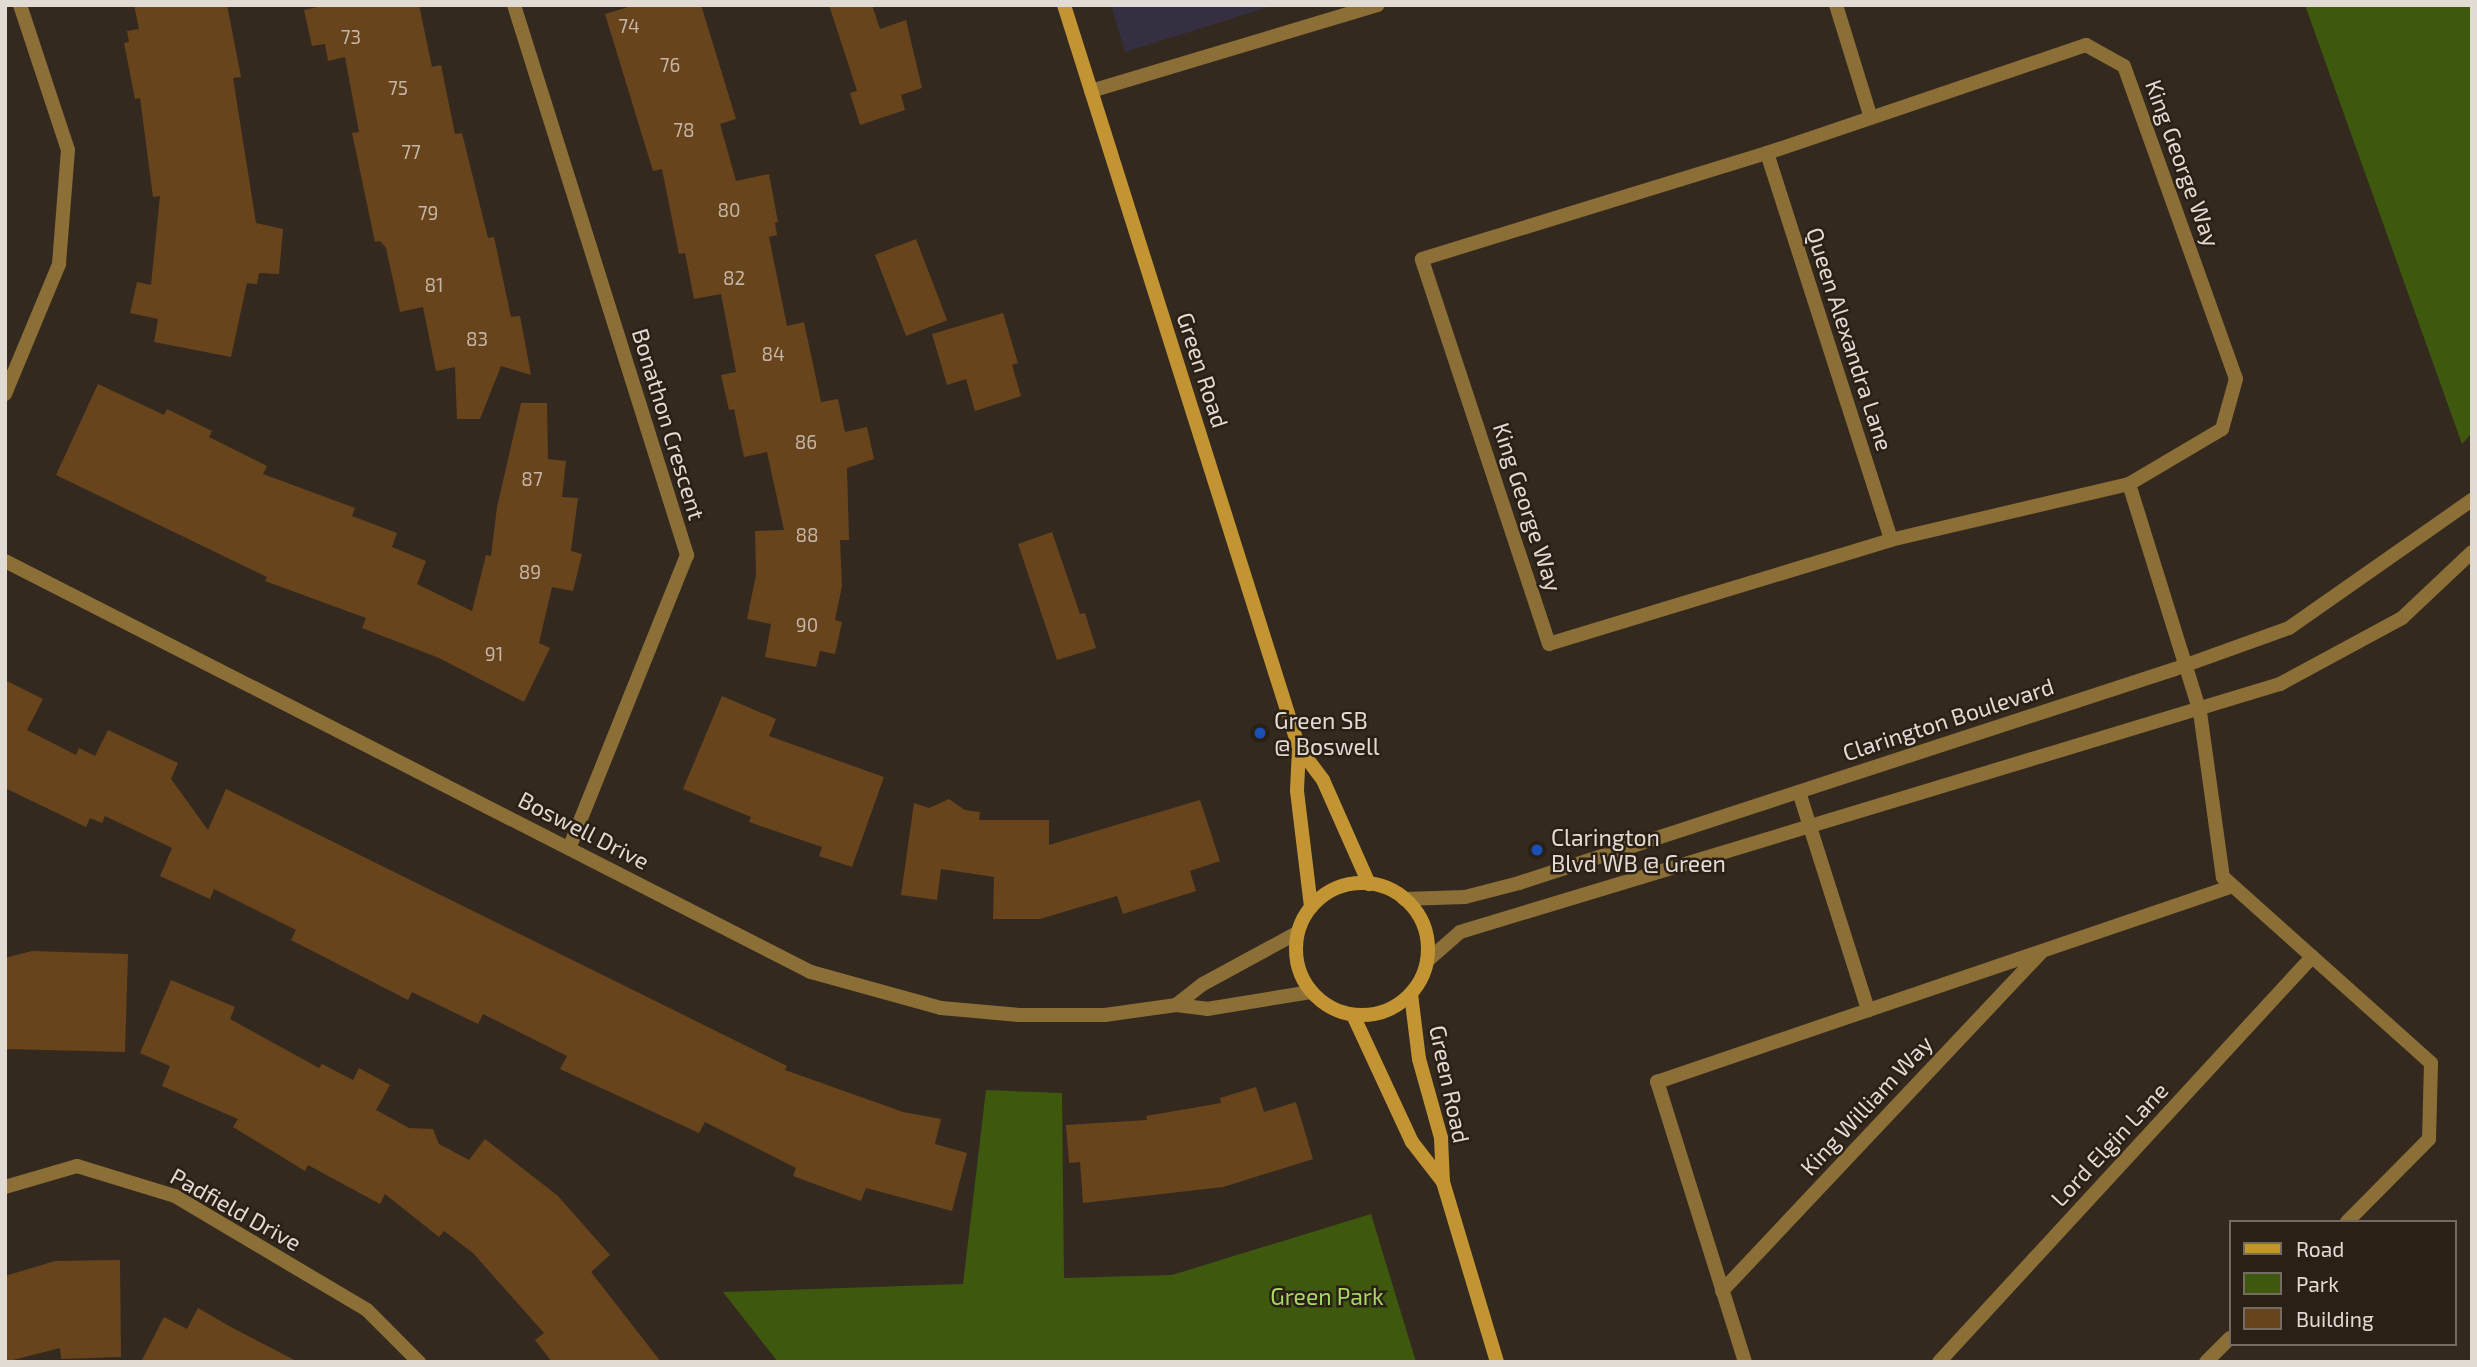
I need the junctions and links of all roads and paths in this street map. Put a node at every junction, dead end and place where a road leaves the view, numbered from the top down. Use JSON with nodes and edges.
{"nodes":[{"id":1,"x":20,"y":5,"type":"edge"},
{"id":2,"x":514,"y":5,"type":"edge"},
{"id":3,"x":1064,"y":5,"type":"edge"},
{"id":4,"x":1377,"y":5,"type":"edge"},
{"id":5,"x":1836,"y":5,"type":"edge"},
{"id":6,"x":1091,"y":91,"type":"junction"},
{"id":7,"x":1871,"y":118,"type":"junction"},
{"id":8,"x":1767,"y":153,"type":"junction"},
{"id":9,"x":5,"y":394,"type":"edge"},
{"id":10,"x":2129,"y":484,"type":"junction"},
{"id":11,"x":2472,"y":500,"type":"edge"},
{"id":12,"x":1891,"y":540,"type":"junction"},
{"id":13,"x":2472,"y":552,"type":"edge"},
{"id":14,"x":5,"y":561,"type":"edge"},
{"id":15,"x":2188,"y":664,"type":"junction"},
{"id":16,"x":2200,"y":712,"type":"junction"},
{"id":17,"x":1298,"y":748,"type":"junction"},
{"id":18,"x":1799,"y":792,"type":"junction"},
{"id":19,"x":1807,"y":827,"type":"junction"},
{"id":20,"x":569,"y":848,"type":"junction"},
{"id":21,"x":1369,"y":884,"type":"junction"},
{"id":22,"x":2233,"y":886,"type":"junction"},
{"id":23,"x":1404,"y":899,"type":"junction"},
{"id":24,"x":1311,"y":907,"type":"junction"},
{"id":25,"x":1297,"y":933,"type":"junction"},
{"id":26,"x":2043,"y":951,"type":"junction"},
{"id":27,"x":2312,"y":957,"type":"junction"},
{"id":28,"x":1427,"y":961,"type":"junction"},
{"id":29,"x":1311,"y":992,"type":"junction"},
{"id":30,"x":1411,"y":994,"type":"junction"},
{"id":31,"x":1176,"y":1005,"type":"junction"},
{"id":32,"x":1868,"y":1010,"type":"junction"},
{"id":33,"x":1353,"y":1015,"type":"junction"},
{"id":34,"x":1443,"y":1182,"type":"junction"},
{"id":35,"x":5,"y":1187,"type":"edge"},
{"id":36,"x":2349,"y":1220,"type":"edge"},
{"id":37,"x":1722,"y":1291,"type":"junction"},
{"id":38,"x":2228,"y":1340,"type":"edge"},
{"id":39,"x":419,"y":1362,"type":"edge"},
{"id":40,"x":1497,"y":1362,"type":"edge"},
{"id":41,"x":1745,"y":1362,"type":"edge"},
{"id":42,"x":1939,"y":1362,"type":"edge"},
{"id":43,"x":2206,"y":1362,"type":"edge"}],
"edges":[{"from":1,"to":9,"type":"street"},
{"from":2,"to":20,"type":"street","name":"Bonathon Crescent"},
{"from":3,"to":6,"type":"street","name":"Green Road"},
{"from":4,"to":6,"type":"street"},
{"from":5,"to":7,"type":"street"},
{"from":6,"to":17,"type":"street","name":"Green Road"},
{"from":7,"to":8,"type":"street","name":"King George Way"},
{"from":7,"to":10,"type":"street","name":"King George Way"},
{"from":8,"to":12,"type":"street","name":"Queen Alexandra Lane"},
{"from":8,"to":12,"type":"street","name":"King George Way"},
{"from":10,"to":12,"type":"street","name":"King George Way"},
{"from":10,"to":15,"type":"street"},
{"from":11,"to":15,"type":"street","name":"Clarington Boulevard"},
{"from":13,"to":16,"type":"street"},
{"from":14,"to":20,"type":"street","name":"Boswell Drive"},
{"from":15,"to":16,"type":"street"},
{"from":15,"to":18,"type":"street","name":"Clarington Boulevard"},
{"from":16,"to":19,"type":"street"},
{"from":16,"to":22,"type":"street"},
{"from":17,"to":21,"type":"street","name":"Green Road"},
{"from":17,"to":24,"type":"street","name":"Green Road"},
{"from":18,"to":19,"type":"street"},
{"from":18,"to":23,"type":"street","name":"Clarington Boulevard"},
{"from":19,"to":28,"type":"street"},
{"from":19,"to":32,"type":"street"},
{"from":20,"to":31,"type":"street","name":"Boswell Drive"},
{"from":21,"to":23,"type":"street"},
{"from":21,"to":24,"type":"street"},
{"from":22,"to":26,"type":"street","name":"King William Way"},
{"from":22,"to":27,"type":"street"},
{"from":23,"to":28,"type":"street"},
{"from":24,"to":25,"type":"street"},
{"from":25,"to":29,"type":"street"},
{"from":25,"to":31,"type":"street","name":"Boswell Drive"},
{"from":26,"to":32,"type":"street","name":"King William Way"},
{"from":26,"to":37,"type":"street","name":"King William Way"},
{"from":27,"to":36,"type":"street"},
{"from":27,"to":42,"type":"street","name":"Lord Elgin Lane"},
{"from":28,"to":30,"type":"street"},
{"from":29,"to":31,"type":"street","name":"Boswell Drive"},
{"from":29,"to":33,"type":"street"},
{"from":30,"to":33,"type":"street"},
{"from":30,"to":34,"type":"street","name":"Green Road"},
{"from":32,"to":37,"type":"street","name":"King William Way"},
{"from":33,"to":34,"type":"street","name":"Green Road"},
{"from":34,"to":40,"type":"street","name":"Green Road"},
{"from":35,"to":39,"type":"street","name":"Padfield Drive"},
{"from":37,"to":41,"type":"street","name":"King William Way"},
{"from":38,"to":43,"type":"street"}]}
